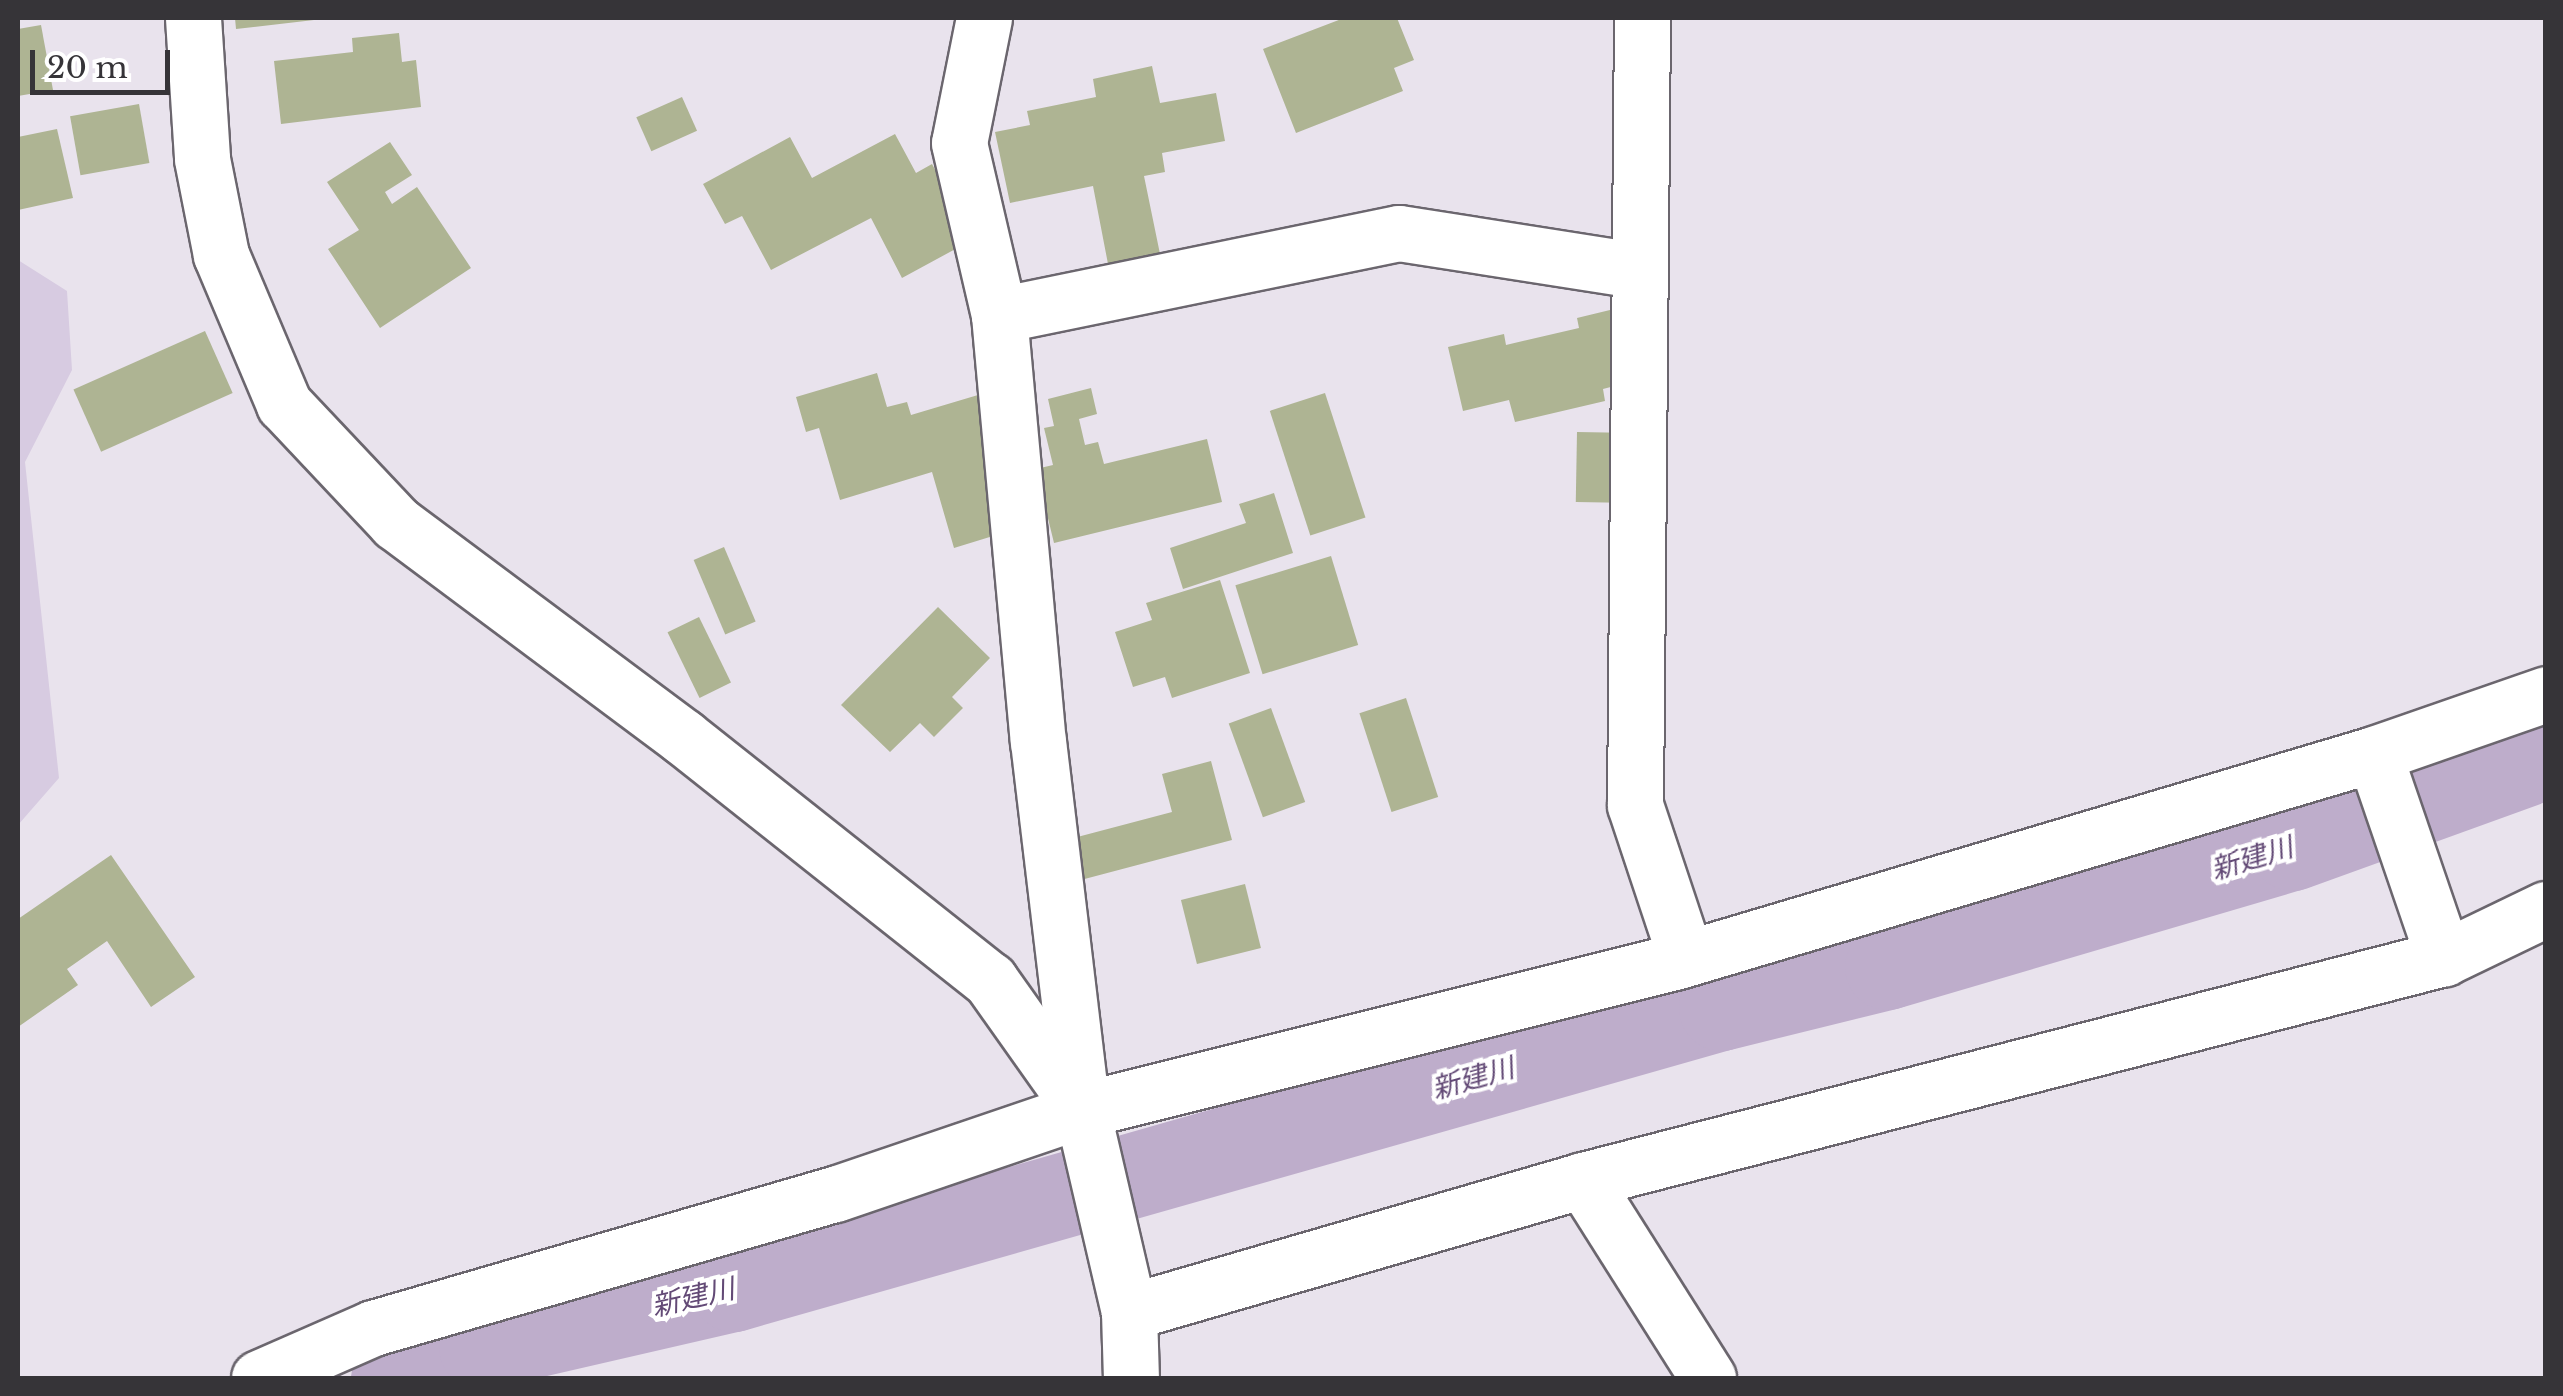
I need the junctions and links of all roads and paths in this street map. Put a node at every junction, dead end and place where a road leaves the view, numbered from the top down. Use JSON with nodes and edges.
{"nodes":[{"id":1,"x":193,"y":18,"type":"edge"},
{"id":2,"x":984,"y":18,"type":"edge"},
{"id":3,"x":1642,"y":18,"type":"edge"},
{"id":4,"x":1636,"y":270,"type":"junction"},
{"id":5,"x":998,"y":315,"type":"junction"},
{"id":6,"x":2546,"y":694,"type":"edge"},
{"id":7,"x":2379,"y":767,"type":"junction"},
{"id":8,"x":2546,"y":909,"type":"edge"},
{"id":9,"x":1686,"y":958,"type":"junction"},
{"id":10,"x":2444,"y":958,"type":"junction"},
{"id":11,"x":1084,"y":1122,"type":"junction"},
{"id":12,"x":1583,"y":1180,"type":"junction"},
{"id":13,"x":1126,"y":1302,"type":"junction"},
{"id":14,"x":260,"y":1378,"type":"edge"},
{"id":15,"x":1131,"y":1378,"type":"edge"},
{"id":16,"x":1708,"y":1378,"type":"edge"}],
"edges":[{"from":1,"to":11,"type":"street"},
{"from":2,"to":5,"type":"street"},
{"from":3,"to":4,"type":"street"},
{"from":4,"to":5,"type":"street"},
{"from":4,"to":9,"type":"street"},
{"from":5,"to":11,"type":"street"},
{"from":6,"to":7,"type":"street"},
{"from":7,"to":9,"type":"street"},
{"from":7,"to":10,"type":"street"},
{"from":8,"to":10,"type":"street"},
{"from":9,"to":11,"type":"street"},
{"from":10,"to":12,"type":"street"},
{"from":11,"to":13,"type":"street"},
{"from":11,"to":14,"type":"street"},
{"from":12,"to":13,"type":"street"},
{"from":12,"to":16,"type":"street"},
{"from":13,"to":15,"type":"street"}]}
